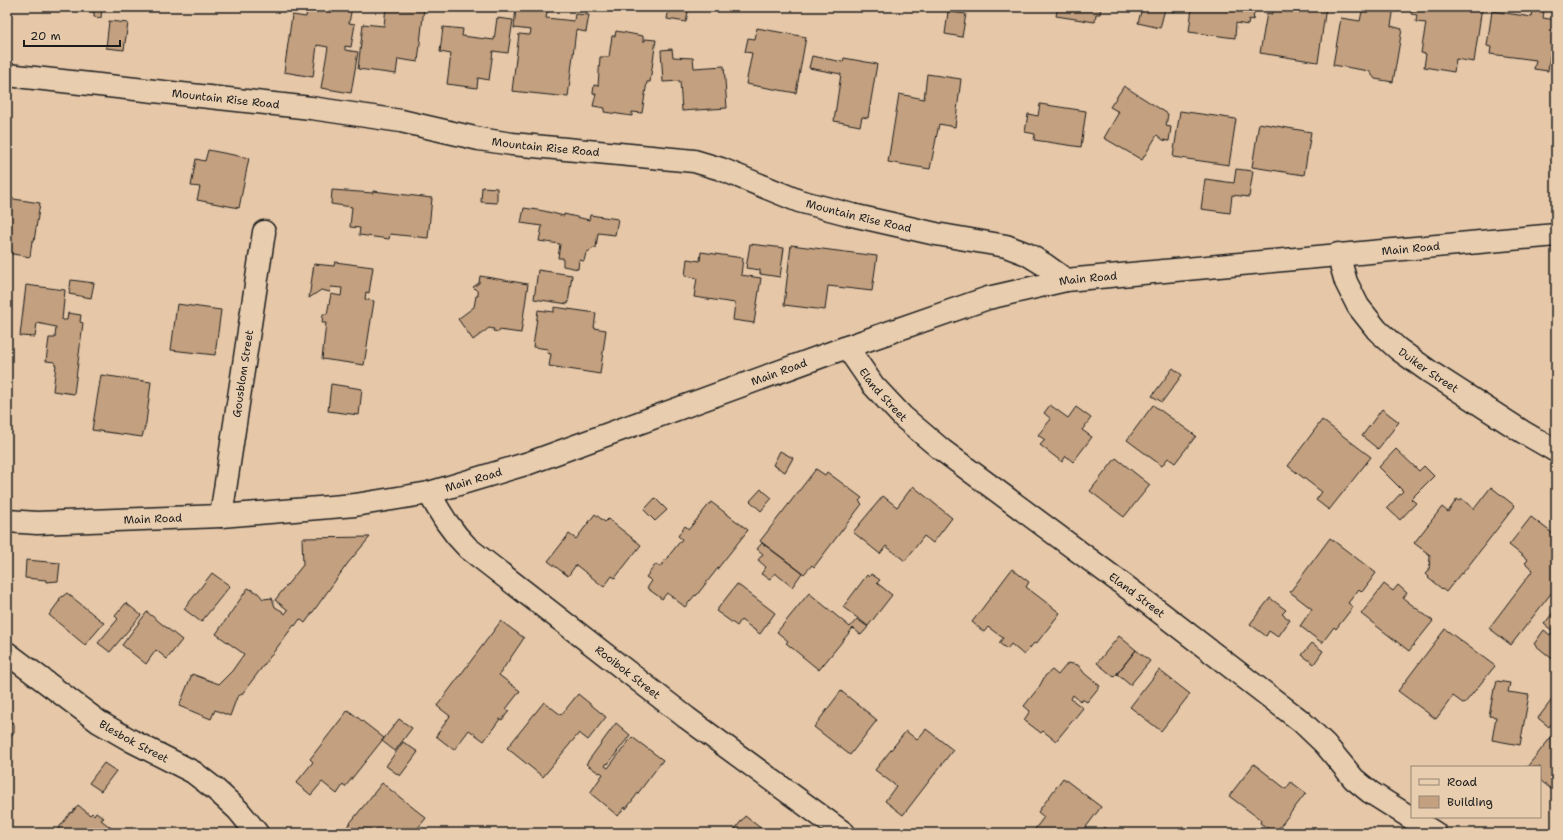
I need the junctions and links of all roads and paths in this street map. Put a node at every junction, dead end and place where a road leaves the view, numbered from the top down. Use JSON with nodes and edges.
{"nodes":[{"id":1,"x":7,"y":75,"type":"edge"},
{"id":2,"x":264,"y":232,"type":"dead end"},
{"id":3,"x":1556,"y":235,"type":"edge"},
{"id":4,"x":1338,"y":254,"type":"junction"},
{"id":5,"x":1066,"y":280,"type":"junction"},
{"id":6,"x":847,"y":347,"type":"junction"},
{"id":7,"x":1556,"y":450,"type":"edge"},
{"id":8,"x":429,"y":493,"type":"junction"},
{"id":9,"x":221,"y":516,"type":"junction"},
{"id":10,"x":7,"y":521,"type":"edge"},
{"id":11,"x":7,"y":653,"type":"edge"},
{"id":12,"x":1411,"y":818,"type":"edge"},
{"id":13,"x":1411,"y":818,"type":"edge"},
{"id":14,"x":257,"y":833,"type":"edge"},
{"id":15,"x":844,"y":833,"type":"edge"},
{"id":16,"x":1435,"y":833,"type":"edge"}],
"edges":[{"from":1,"to":5,"type":"street","name":"Mountain Rise Road"},
{"from":2,"to":9,"type":"street","name":"Gousblom Street"},
{"from":3,"to":4,"type":"street","name":"Main Road"},
{"from":4,"to":5,"type":"street","name":"Main Road"},
{"from":4,"to":7,"type":"street","name":"Duiker Street"},
{"from":5,"to":6,"type":"street","name":"Main Road"},
{"from":6,"to":8,"type":"street","name":"Main Road"},
{"from":6,"to":12,"type":"street","name":"Eland Street"},
{"from":8,"to":9,"type":"street","name":"Main Road"},
{"from":8,"to":15,"type":"street","name":"Rooibok Street"},
{"from":9,"to":10,"type":"street","name":"Main Road"},
{"from":11,"to":14,"type":"street","name":"Blesbok Street"},
{"from":13,"to":16,"type":"street","name":"Eland Street"}]}
